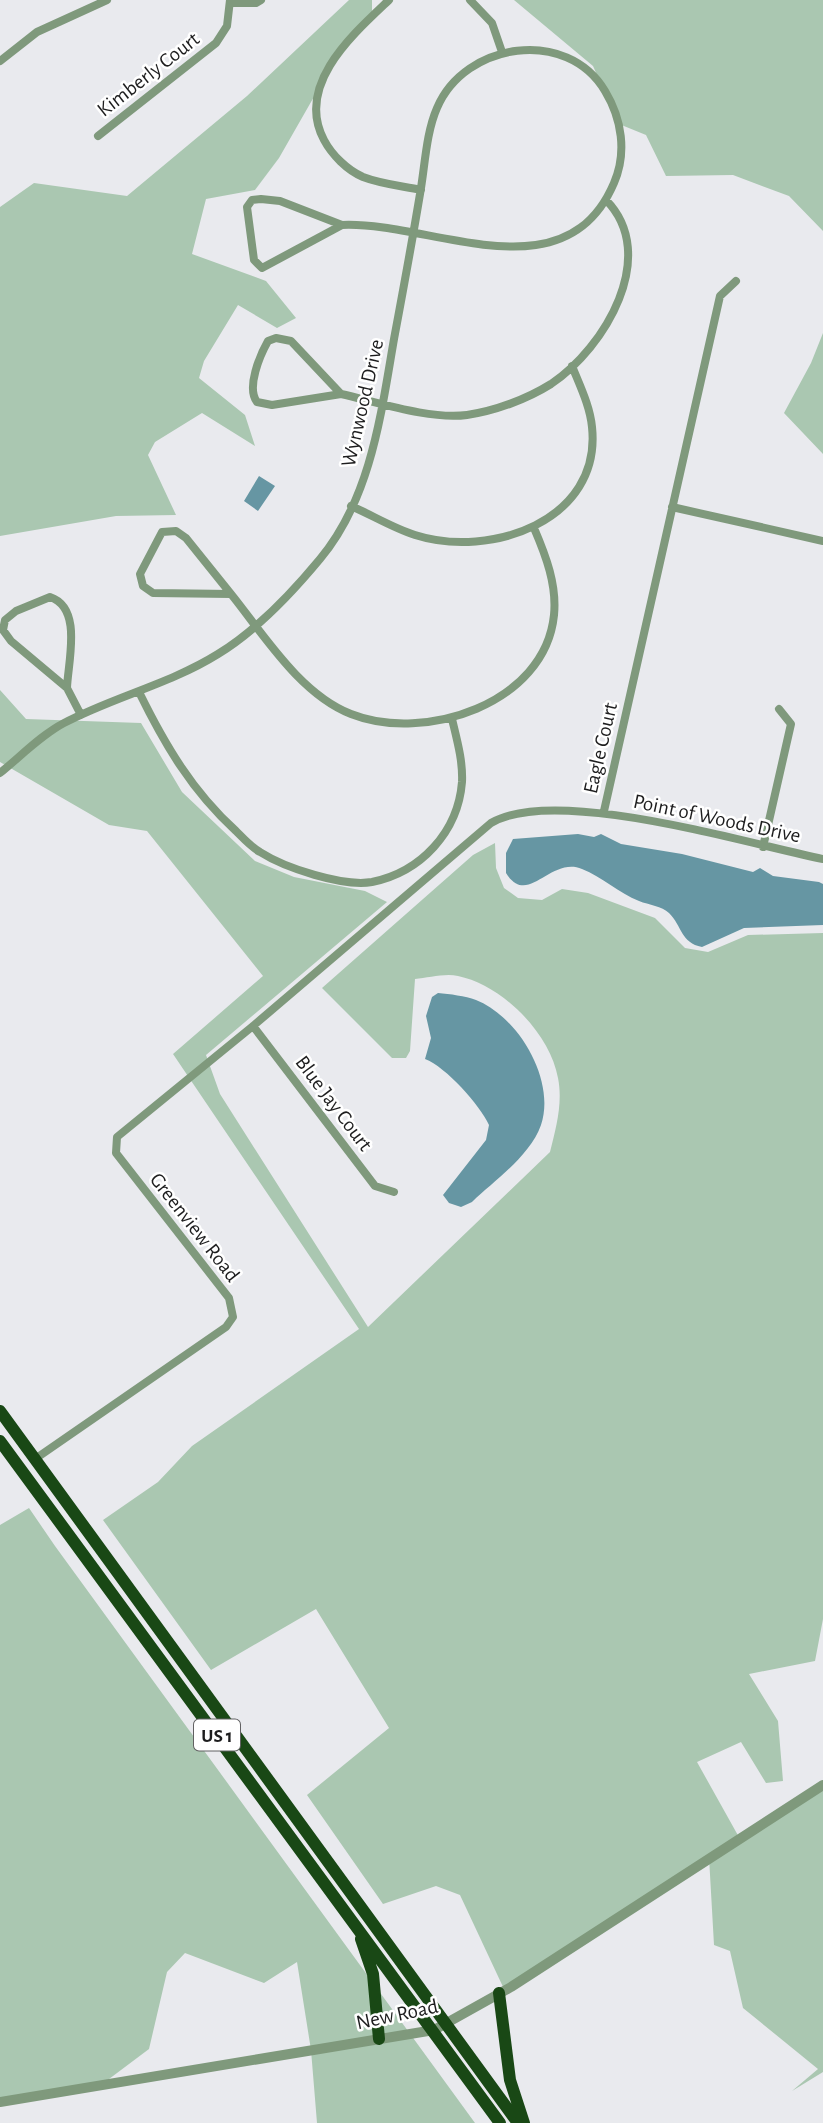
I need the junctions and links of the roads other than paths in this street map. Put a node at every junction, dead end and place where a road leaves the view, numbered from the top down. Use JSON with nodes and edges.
{"nodes":[{"id":1,"x":107,"y":0,"type":"edge"},
{"id":2,"x":261,"y":0,"type":"edge"},
{"id":3,"x":389,"y":0,"type":"edge"},
{"id":4,"x":470,"y":0,"type":"edge"},
{"id":5,"x":230,"y":2,"type":"edge"},
{"id":6,"x":502,"y":52,"type":"junction"},
{"id":7,"x":0,"y":61,"type":"edge"},
{"id":8,"x":98,"y":136,"type":"dead end"},
{"id":9,"x":421,"y":190,"type":"junction"},
{"id":10,"x":606,"y":200,"type":"junction"},
{"id":11,"x":342,"y":225,"type":"junction"},
{"id":12,"x":413,"y":233,"type":"junction"},
{"id":13,"x":736,"y":281,"type":"dead end"},
{"id":14,"x":572,"y":366,"type":"junction"},
{"id":15,"x":341,"y":394,"type":"junction"},
{"id":16,"x":383,"y":404,"type":"junction"},
{"id":17,"x":351,"y":506,"type":"junction"},
{"id":18,"x":672,"y":507,"type":"junction"},
{"id":19,"x":534,"y":528,"type":"junction"},
{"id":20,"x":823,"y":541,"type":"edge"},
{"id":21,"x":231,"y":594,"type":"junction"},
{"id":22,"x":256,"y":624,"type":"junction"},
{"id":23,"x":67,"y":688,"type":"junction"},
{"id":24,"x":139,"y":692,"type":"junction"},
{"id":25,"x":779,"y":709,"type":"dead end"},
{"id":26,"x":81,"y":715,"type":"junction"},
{"id":27,"x":452,"y":719,"type":"junction"},
{"id":28,"x":0,"y":773,"type":"edge"},
{"id":29,"x":604,"y":811,"type":"junction"},
{"id":30,"x":763,"y":847,"type":"junction"},
{"id":31,"x":823,"y":859,"type":"edge"},
{"id":32,"x":253,"y":1026,"type":"junction"},
{"id":33,"x":394,"y":1192,"type":"dead end"},
{"id":34,"x":0,"y":1411,"type":"edge"},
{"id":35,"x":0,"y":1441,"type":"edge"},
{"id":36,"x":35,"y":1459,"type":"junction"},
{"id":37,"x":823,"y":1785,"type":"edge"},
{"id":38,"x":350,"y":1916,"type":"junction"},
{"id":39,"x":499,"y":1993,"type":"junction"},
{"id":40,"x":440,"y":2027,"type":"junction"},
{"id":41,"x":379,"y":2039,"type":"junction"},
{"id":42,"x":0,"y":2102,"type":"edge"},
{"id":43,"x":500,"y":2123,"type":"edge"},
{"id":44,"x":518,"y":2123,"type":"edge"},
{"id":45,"x":524,"y":2123,"type":"edge"}],
"edges":[{"from":1,"to":7,"type":"street"},
{"from":2,"to":5,"type":"street"},
{"from":3,"to":9,"type":"street"},
{"from":4,"to":6,"type":"street"},
{"from":5,"to":8,"type":"street","name":"Kimberly Court"},
{"from":6,"to":9,"type":"street","name":"Wynwood Drive"},
{"from":6,"to":10,"type":"street","name":"Wynwood Drive"},
{"from":9,"to":12,"type":"street","name":"Wynwood Drive"},
{"from":10,"to":12,"type":"street","name":"Wynwood Drive"},
{"from":10,"to":14,"type":"street"},
{"from":11,"to":11,"type":"street"},
{"from":11,"to":12,"type":"street"},
{"from":12,"to":16,"type":"street","name":"Wynwood Drive"},
{"from":13,"to":18,"type":"street","name":"Eagle Court"},
{"from":14,"to":16,"type":"street"},
{"from":14,"to":19,"type":"street"},
{"from":15,"to":15,"type":"street"},
{"from":15,"to":16,"type":"street"},
{"from":16,"to":17,"type":"street","name":"Wynwood Drive"},
{"from":17,"to":19,"type":"street"},
{"from":17,"to":22,"type":"street","name":"Wynwood Drive"},
{"from":18,"to":20,"type":"street"},
{"from":18,"to":29,"type":"street","name":"Eagle Court"},
{"from":19,"to":27,"type":"street"},
{"from":21,"to":21,"type":"street"},
{"from":21,"to":22,"type":"street"},
{"from":22,"to":24,"type":"street","name":"Wynwood Drive"},
{"from":22,"to":27,"type":"street"},
{"from":23,"to":23,"type":"street"},
{"from":23,"to":26,"type":"street"},
{"from":24,"to":26,"type":"street","name":"Wynwood Drive"},
{"from":24,"to":27,"type":"street"},
{"from":25,"to":30,"type":"street"},
{"from":26,"to":28,"type":"street","name":"Wynwood Drive"},
{"from":29,"to":30,"type":"street","name":"Point of Woods Drive"},
{"from":29,"to":32,"type":"street","name":"Eagle Court"},
{"from":30,"to":31,"type":"street","name":"Point of Woods Drive"},
{"from":32,"to":33,"type":"street","name":"Blue Jay Court"},
{"from":32,"to":36,"type":"street","name":"Greenview Road"},
{"from":34,"to":36,"type":"highway","number":"US 1"},
{"from":35,"to":38,"type":"highway","number":"US 1"},
{"from":36,"to":40,"type":"highway","number":"US 1"},
{"from":37,"to":39,"type":"street","name":"New Road"},
{"from":38,"to":40,"type":"highway","number":"US 1"},
{"from":38,"to":41,"type":"highway"},
{"from":39,"to":40,"type":"street","name":"New Road"},
{"from":39,"to":45,"type":"highway"},
{"from":40,"to":41,"type":"street","name":"New Road"},
{"from":40,"to":43,"type":"highway","number":"US 1"},
{"from":40,"to":44,"type":"highway","number":"US 1"},
{"from":41,"to":42,"type":"street","name":"New Road"}]}
